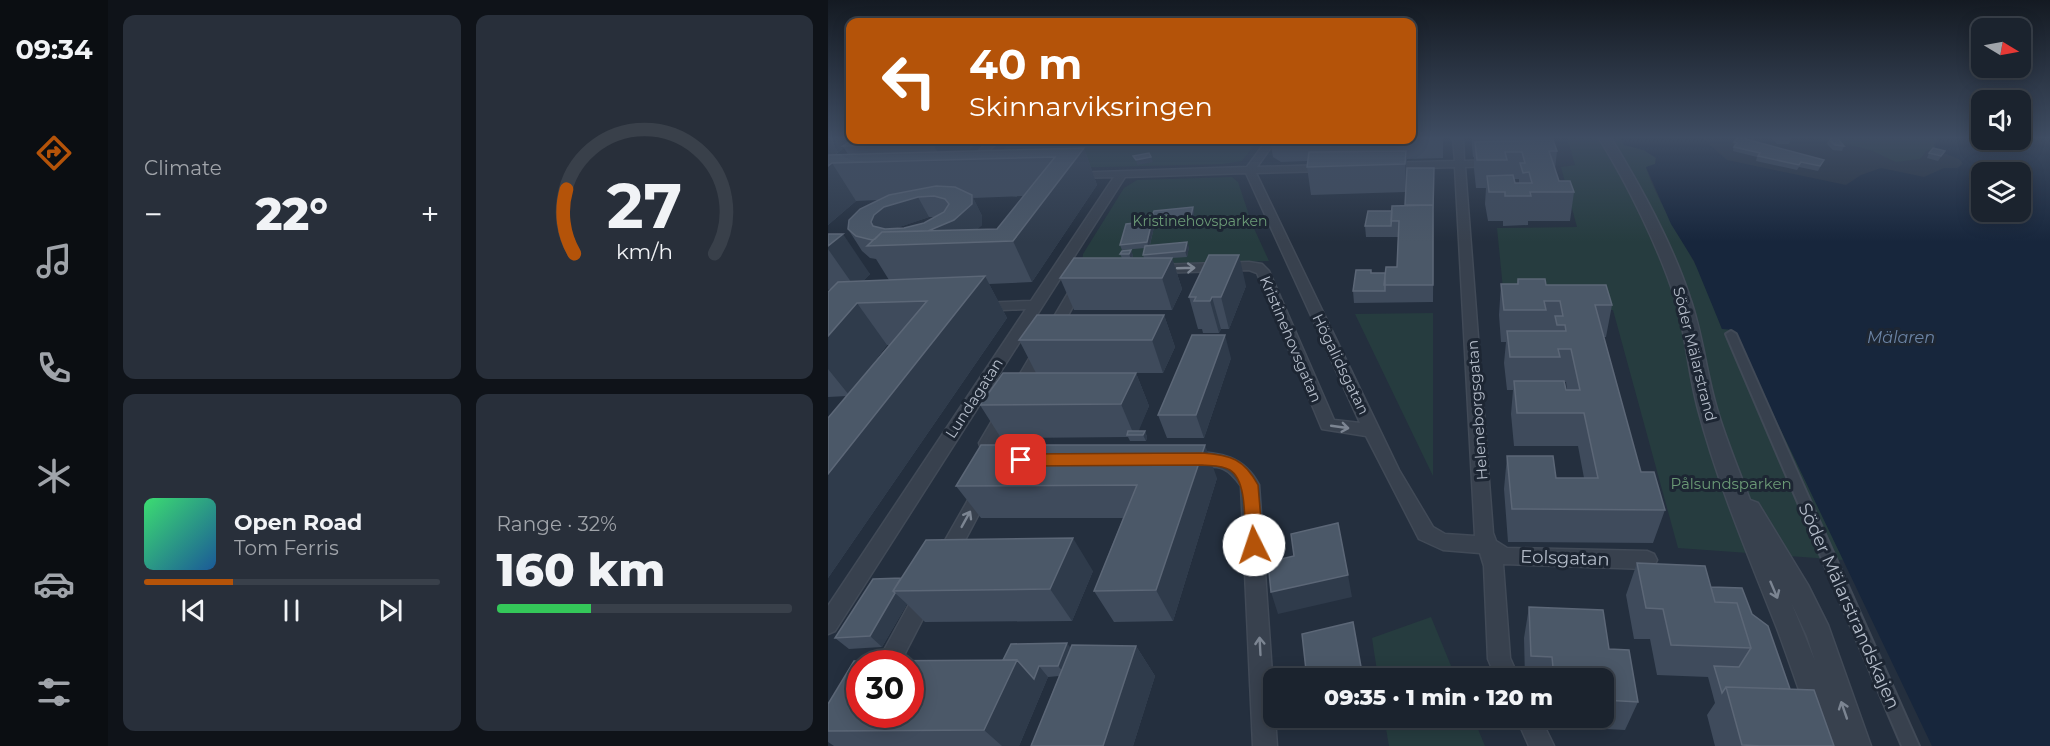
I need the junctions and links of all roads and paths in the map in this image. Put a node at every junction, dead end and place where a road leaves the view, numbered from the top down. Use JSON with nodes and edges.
{"nodes":[{"id":1,"x":1122,"y":173,"type":"junction"},
{"id":2,"x":1130,"y":173,"type":"edge"},
{"id":3,"x":1251,"y":173,"type":"edge"},
{"id":4,"x":1461,"y":173,"type":"edge"},
{"id":5,"x":1625,"y":173,"type":"edge"},
{"id":6,"x":1055,"y":175,"type":"edge"},
{"id":7,"x":1144,"y":270,"type":"edge"},
{"id":8,"x":1055,"y":274,"type":"junction"},
{"id":9,"x":1034,"y":305,"type":"junction"},
{"id":10,"x":969,"y":307,"type":"edge"},
{"id":11,"x":1731,"y":334,"type":"dead end"},
{"id":12,"x":1373,"y":431,"type":"junction"},
{"id":13,"x":1172,"y":459,"type":"edge"},
{"id":14,"x":999,"y":460,"type":"junction"},
{"id":15,"x":1021,"y":460,"type":"edge"},
{"id":16,"x":1730,"y":477,"type":"junction"},
{"id":17,"x":1486,"y":545,"type":"junction"},
{"id":18,"x":1647,"y":560,"type":"dead end"},
{"id":19,"x":828,"y":624,"type":"edge"},
{"id":20,"x":895,"y":650,"type":"edge"},
{"id":21,"x":1503,"y":668,"type":"edge"},
{"id":22,"x":1533,"y":728,"type":"edge"},
{"id":23,"x":1265,"y":746,"type":"edge"},
{"id":24,"x":1542,"y":746,"type":"edge"},
{"id":25,"x":1833,"y":746,"type":"edge"},
{"id":26,"x":1857,"y":746,"type":"edge"},
{"id":27,"x":1911,"y":746,"type":"edge"}],
"edges":[{"from":1,"to":2,"type":"street"},
{"from":1,"to":6,"type":"street"},
{"from":1,"to":8,"type":"street","name":"Lundagatan"},
{"from":3,"to":12,"type":"street","name":"Högalidsgatan"},
{"from":4,"to":17,"type":"street","name":"Heleneborgsgatan"},
{"from":5,"to":16,"type":"street","name":"Söder Mälarstrand"},
{"from":7,"to":12,"type":"street","name":"Kristinehovsgatan","one_way":true},
{"from":8,"to":9,"type":"street","name":"Lundagatan"},
{"from":8,"to":14,"type":"street"},
{"from":9,"to":10,"type":"street"},
{"from":9,"to":19,"type":"street","name":"Lundagatan"},
{"from":11,"to":27,"type":"street","name":"Söder Mälarstrandskajen"},
{"from":12,"to":17,"type":"street","name":"Högalidsgatan"},
{"from":23,"to":13,"type":"street","one_way":true},
{"from":14,"to":15,"type":"street"},
{"from":20,"to":14,"type":"street","one_way":true},
{"from":16,"to":25,"type":"street","name":"Söder Mälarstrand","one_way":true},
{"from":26,"to":16,"type":"street","name":"Söder Mälarstrand","one_way":true},
{"from":17,"to":18,"type":"street","name":"Eolsgatan"},
{"from":17,"to":21,"type":"street","name":"Heleneborgsgatan"},
{"from":22,"to":24,"type":"street"}]}
